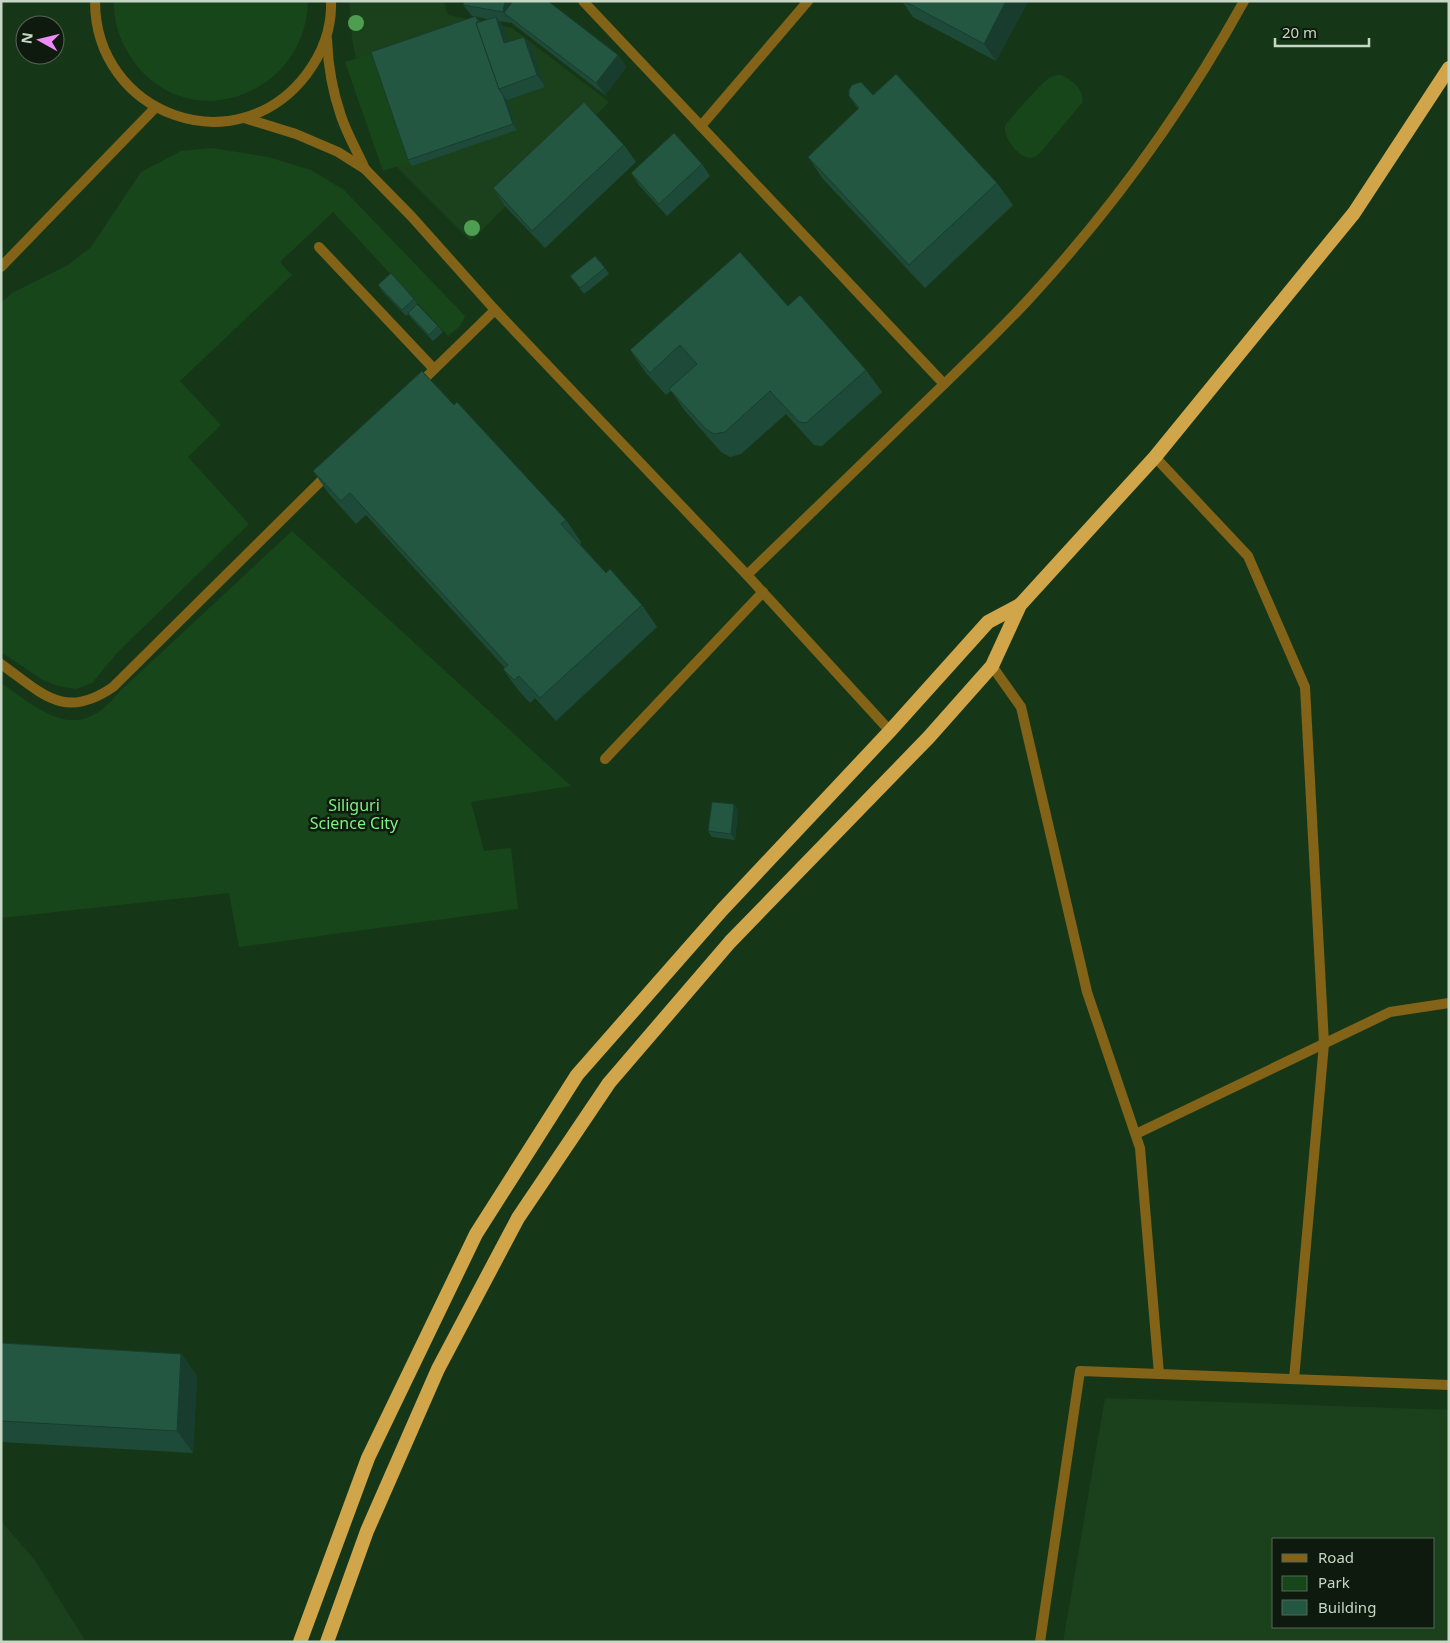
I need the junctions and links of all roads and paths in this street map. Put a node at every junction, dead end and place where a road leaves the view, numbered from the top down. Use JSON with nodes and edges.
{"nodes":[{"id":1,"x":95,"y":1,"type":"edge"},
{"id":2,"x":331,"y":1,"type":"edge"},
{"id":3,"x":583,"y":1,"type":"edge"},
{"id":4,"x":808,"y":1,"type":"edge"},
{"id":5,"x":1244,"y":1,"type":"edge"},
{"id":6,"x":327,"y":35,"type":"junction"},
{"id":7,"x":1449,"y":68,"type":"edge"},
{"id":8,"x":155,"y":108,"type":"junction"},
{"id":9,"x":244,"y":118,"type":"junction"},
{"id":10,"x":700,"y":126,"type":"junction"},
{"id":11,"x":365,"y":169,"type":"junction"},
{"id":12,"x":319,"y":247,"type":"dead end"},
{"id":13,"x":1,"y":267,"type":"edge"},
{"id":14,"x":495,"y":310,"type":"junction"},
{"id":15,"x":434,"y":369,"type":"junction"},
{"id":16,"x":944,"y":384,"type":"junction"},
{"id":17,"x":413,"y":390,"type":"edge"},
{"id":18,"x":1155,"y":457,"type":"junction"},
{"id":19,"x":335,"y":467,"type":"edge"},
{"id":20,"x":747,"y":575,"type":"junction"},
{"id":21,"x":763,"y":592,"type":"junction"},
{"id":22,"x":1020,"y":605,"type":"junction"},
{"id":23,"x":1,"y":664,"type":"edge"},
{"id":24,"x":992,"y":666,"type":"junction"},
{"id":25,"x":890,"y":731,"type":"junction"},
{"id":26,"x":605,"y":759,"type":"dead end"},
{"id":27,"x":1449,"y":1003,"type":"edge"},
{"id":28,"x":1324,"y":1044,"type":"junction"},
{"id":29,"x":1136,"y":1134,"type":"junction"},
{"id":30,"x":1159,"y":1374,"type":"junction"},
{"id":31,"x":1294,"y":1379,"type":"junction"},
{"id":32,"x":1449,"y":1385,"type":"edge"},
{"id":33,"x":300,"y":1642,"type":"edge"},
{"id":34,"x":327,"y":1642,"type":"edge"},
{"id":35,"x":1040,"y":1642,"type":"edge"}],
"edges":[{"from":1,"to":8,"type":"street"},
{"from":2,"to":6,"type":"street"},
{"from":3,"to":10,"type":"street"},
{"from":4,"to":10,"type":"street"},
{"from":5,"to":16,"type":"street"},
{"from":6,"to":9,"type":"street"},
{"from":6,"to":11,"type":"street"},
{"from":7,"to":18,"type":"highway"},
{"from":8,"to":9,"type":"street"},
{"from":8,"to":13,"type":"street"},
{"from":9,"to":11,"type":"street"},
{"from":10,"to":16,"type":"street"},
{"from":11,"to":14,"type":"street"},
{"from":12,"to":15,"type":"street"},
{"from":14,"to":15,"type":"street"},
{"from":14,"to":20,"type":"street"},
{"from":15,"to":17,"type":"street"},
{"from":16,"to":20,"type":"street"},
{"from":18,"to":22,"type":"highway"},
{"from":18,"to":28,"type":"street"},
{"from":19,"to":23,"type":"street"},
{"from":20,"to":21,"type":"street"},
{"from":21,"to":25,"type":"street"},
{"from":21,"to":26,"type":"street"},
{"from":22,"to":24,"type":"highway"},
{"from":22,"to":25,"type":"highway"},
{"from":24,"to":29,"type":"street"},
{"from":24,"to":34,"type":"highway"},
{"from":25,"to":33,"type":"highway"},
{"from":27,"to":28,"type":"street"},
{"from":28,"to":29,"type":"street"},
{"from":28,"to":31,"type":"street"},
{"from":29,"to":30,"type":"street"},
{"from":30,"to":31,"type":"street"},
{"from":30,"to":35,"type":"street"},
{"from":31,"to":32,"type":"street"}]}
